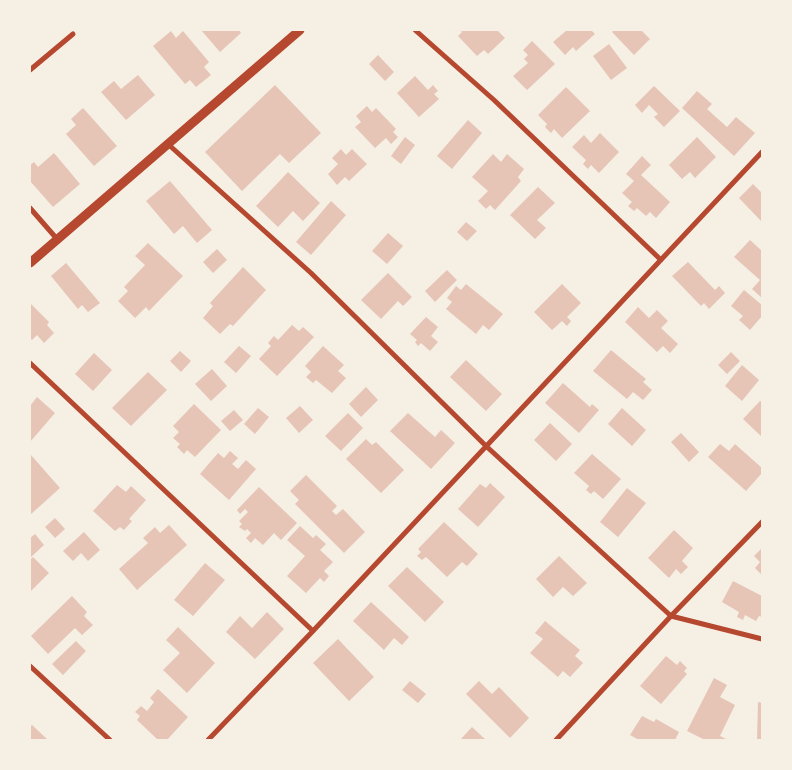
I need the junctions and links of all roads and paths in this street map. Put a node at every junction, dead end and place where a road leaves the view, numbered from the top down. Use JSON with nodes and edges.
{"nodes":[{"id":1,"x":300,"y":30,"type":"edge"},
{"id":2,"x":415,"y":30,"type":"edge"},
{"id":3,"x":73,"y":34,"type":"dead end"},
{"id":4,"x":30,"y":70,"type":"edge"},
{"id":5,"x":169,"y":145,"type":"junction"},
{"id":6,"x":762,"y":152,"type":"edge"},
{"id":7,"x":30,"y":208,"type":"edge"},
{"id":8,"x":57,"y":239,"type":"junction"},
{"id":9,"x":661,"y":260,"type":"junction"},
{"id":10,"x":30,"y":263,"type":"edge"},
{"id":11,"x":30,"y":363,"type":"edge"},
{"id":12,"x":486,"y":446,"type":"junction"},
{"id":13,"x":762,"y":522,"type":"edge"},
{"id":14,"x":671,"y":616,"type":"junction"},
{"id":15,"x":313,"y":631,"type":"junction"},
{"id":16,"x":762,"y":638,"type":"edge"},
{"id":17,"x":30,"y":666,"type":"edge"},
{"id":18,"x":110,"y":740,"type":"edge"},
{"id":19,"x":208,"y":740,"type":"edge"},
{"id":20,"x":556,"y":740,"type":"edge"}],
"edges":[{"from":1,"to":5,"type":"street"},
{"from":2,"to":9,"type":"street"},
{"from":3,"to":4,"type":"street"},
{"from":5,"to":8,"type":"street"},
{"from":5,"to":12,"type":"street"},
{"from":6,"to":9,"type":"street"},
{"from":7,"to":8,"type":"street"},
{"from":8,"to":10,"type":"street"},
{"from":9,"to":12,"type":"street"},
{"from":11,"to":15,"type":"street"},
{"from":12,"to":14,"type":"street"},
{"from":12,"to":15,"type":"street"},
{"from":13,"to":14,"type":"street"},
{"from":14,"to":16,"type":"street"},
{"from":14,"to":20,"type":"street"},
{"from":15,"to":19,"type":"street"},
{"from":17,"to":18,"type":"street"}]}
